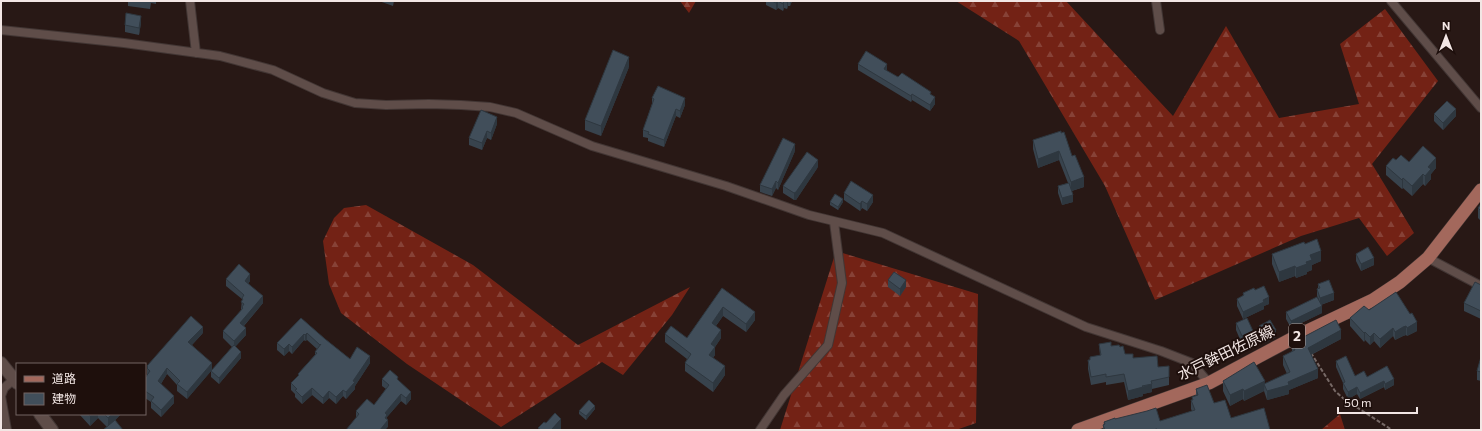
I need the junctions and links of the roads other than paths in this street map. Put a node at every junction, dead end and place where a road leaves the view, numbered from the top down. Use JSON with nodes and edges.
{"nodes":[{"id":1,"x":190,"y":1,"type":"edge"},
{"id":2,"x":1156,"y":1,"type":"edge"},
{"id":3,"x":1391,"y":1,"type":"edge"},
{"id":4,"x":1,"y":30,"type":"edge"},
{"id":5,"x":1160,"y":30,"type":"dead end"},
{"id":6,"x":196,"y":52,"type":"junction"},
{"id":7,"x":1481,"y":108,"type":"edge"},
{"id":8,"x":1481,"y":190,"type":"edge"},
{"id":9,"x":834,"y":222,"type":"junction"},
{"id":10,"x":1428,"y":258,"type":"junction"},
{"id":11,"x":1481,"y":286,"type":"edge"},
{"id":12,"x":1,"y":363,"type":"edge"},
{"id":13,"x":16,"y":381,"type":"edge"},
{"id":14,"x":1209,"y":383,"type":"junction"},
{"id":15,"x":41,"y":415,"type":"edge"},
{"id":16,"x":7,"y":430,"type":"edge"},
{"id":17,"x":52,"y":430,"type":"edge"},
{"id":18,"x":760,"y":430,"type":"edge"},
{"id":19,"x":1078,"y":430,"type":"edge"}],
"edges":[{"from":1,"to":6,"type":"street"},
{"from":2,"to":5,"type":"street"},
{"from":3,"to":7,"type":"street"},
{"from":4,"to":6,"type":"street"},
{"from":6,"to":9,"type":"street"},
{"from":8,"to":10,"type":"main road","name":"水戸鉾田佐原線","number":"2"},
{"from":9,"to":14,"type":"street"},
{"from":9,"to":18,"type":"street"},
{"from":10,"to":11,"type":"street"},
{"from":10,"to":14,"type":"main road","name":"水戸鉾田佐原線","number":"2"},
{"from":12,"to":13,"type":"main road"},
{"from":13,"to":16,"type":"street"},
{"from":14,"to":19,"type":"main road","name":"水戸鉾田佐原線","number":"2"},
{"from":15,"to":17,"type":"main road"}]}
